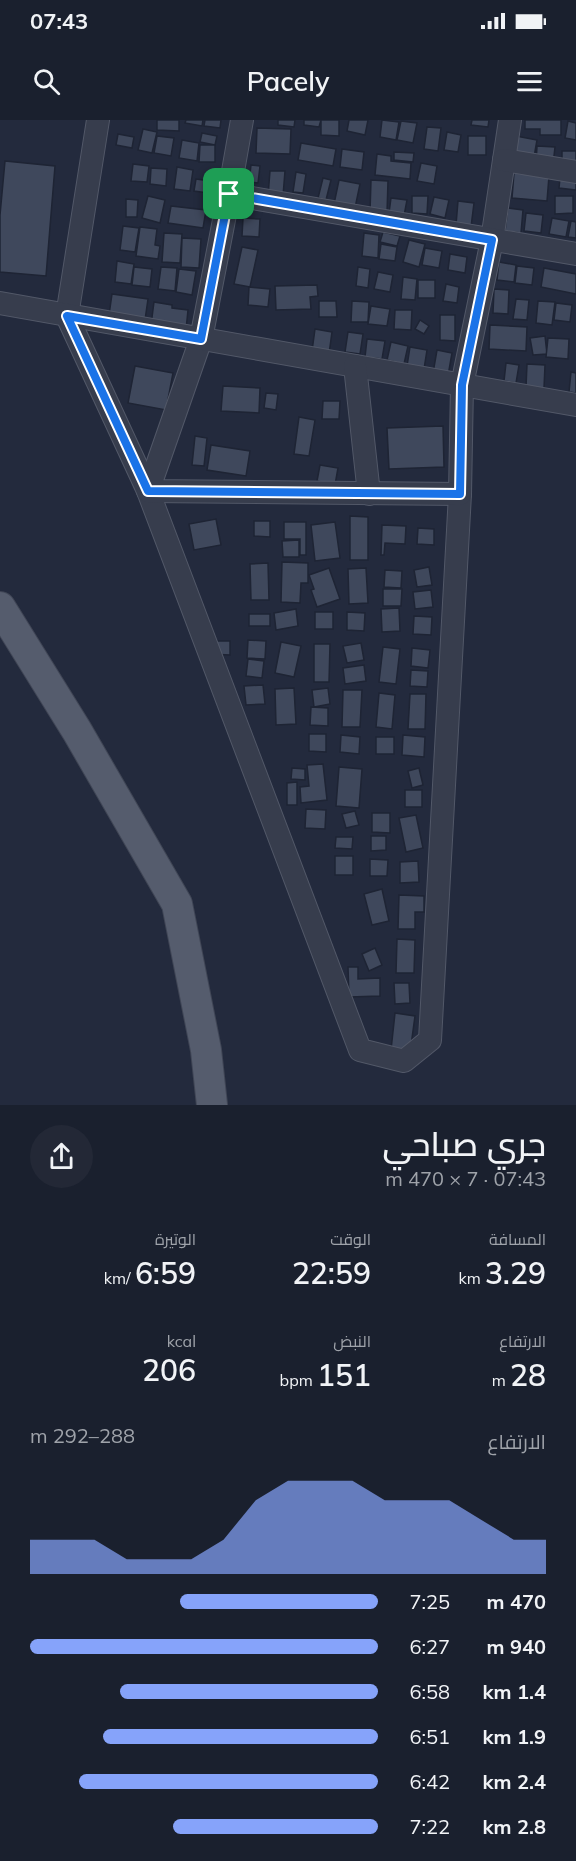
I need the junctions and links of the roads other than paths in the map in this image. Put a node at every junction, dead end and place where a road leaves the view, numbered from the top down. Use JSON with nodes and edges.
{"nodes":[{"id":1,"x":98,"y":120,"type":"edge"},
{"id":2,"x":242,"y":120,"type":"edge"},
{"id":3,"x":510,"y":120,"type":"edge"},
{"id":4,"x":504,"y":160,"type":"junction"},
{"id":5,"x":576,"y":172,"type":"edge"},
{"id":6,"x":229,"y":194,"type":"junction"},
{"id":7,"x":492,"y":240,"type":"junction"},
{"id":8,"x":576,"y":254,"type":"edge"},
{"id":9,"x":0,"y":303,"type":"edge"},
{"id":10,"x":67,"y":316,"type":"junction"},
{"id":11,"x":201,"y":339,"type":"junction"},
{"id":12,"x":355,"y":366,"type":"junction"},
{"id":13,"x":462,"y":385,"type":"junction"},
{"id":14,"x":576,"y":405,"type":"edge"},
{"id":15,"x":148,"y":491,"type":"junction"},
{"id":16,"x":369,"y":494,"type":"junction"},
{"id":17,"x":460,"y":494,"type":"junction"},
{"id":18,"x":0,"y":607,"type":"edge"},
{"id":19,"x":212,"y":1105,"type":"edge"}],
"edges":[{"from":1,"to":10,"type":"street"},
{"from":2,"to":6,"type":"street"},
{"from":3,"to":4,"type":"street"},
{"from":4,"to":5,"type":"street"},
{"from":4,"to":7,"type":"street"},
{"from":6,"to":7,"type":"street"},
{"from":6,"to":11,"type":"street"},
{"from":7,"to":8,"type":"street"},
{"from":7,"to":13,"type":"street"},
{"from":9,"to":10,"type":"street"},
{"from":10,"to":11,"type":"street"},
{"from":10,"to":15,"type":"street"},
{"from":11,"to":12,"type":"street"},
{"from":11,"to":15,"type":"street"},
{"from":12,"to":13,"type":"street"},
{"from":12,"to":16,"type":"street"},
{"from":13,"to":14,"type":"street"},
{"from":13,"to":17,"type":"street"},
{"from":15,"to":16,"type":"street"},
{"from":15,"to":17,"type":"street"},
{"from":16,"to":17,"type":"street"},
{"from":18,"to":19,"type":"main road"}]}
